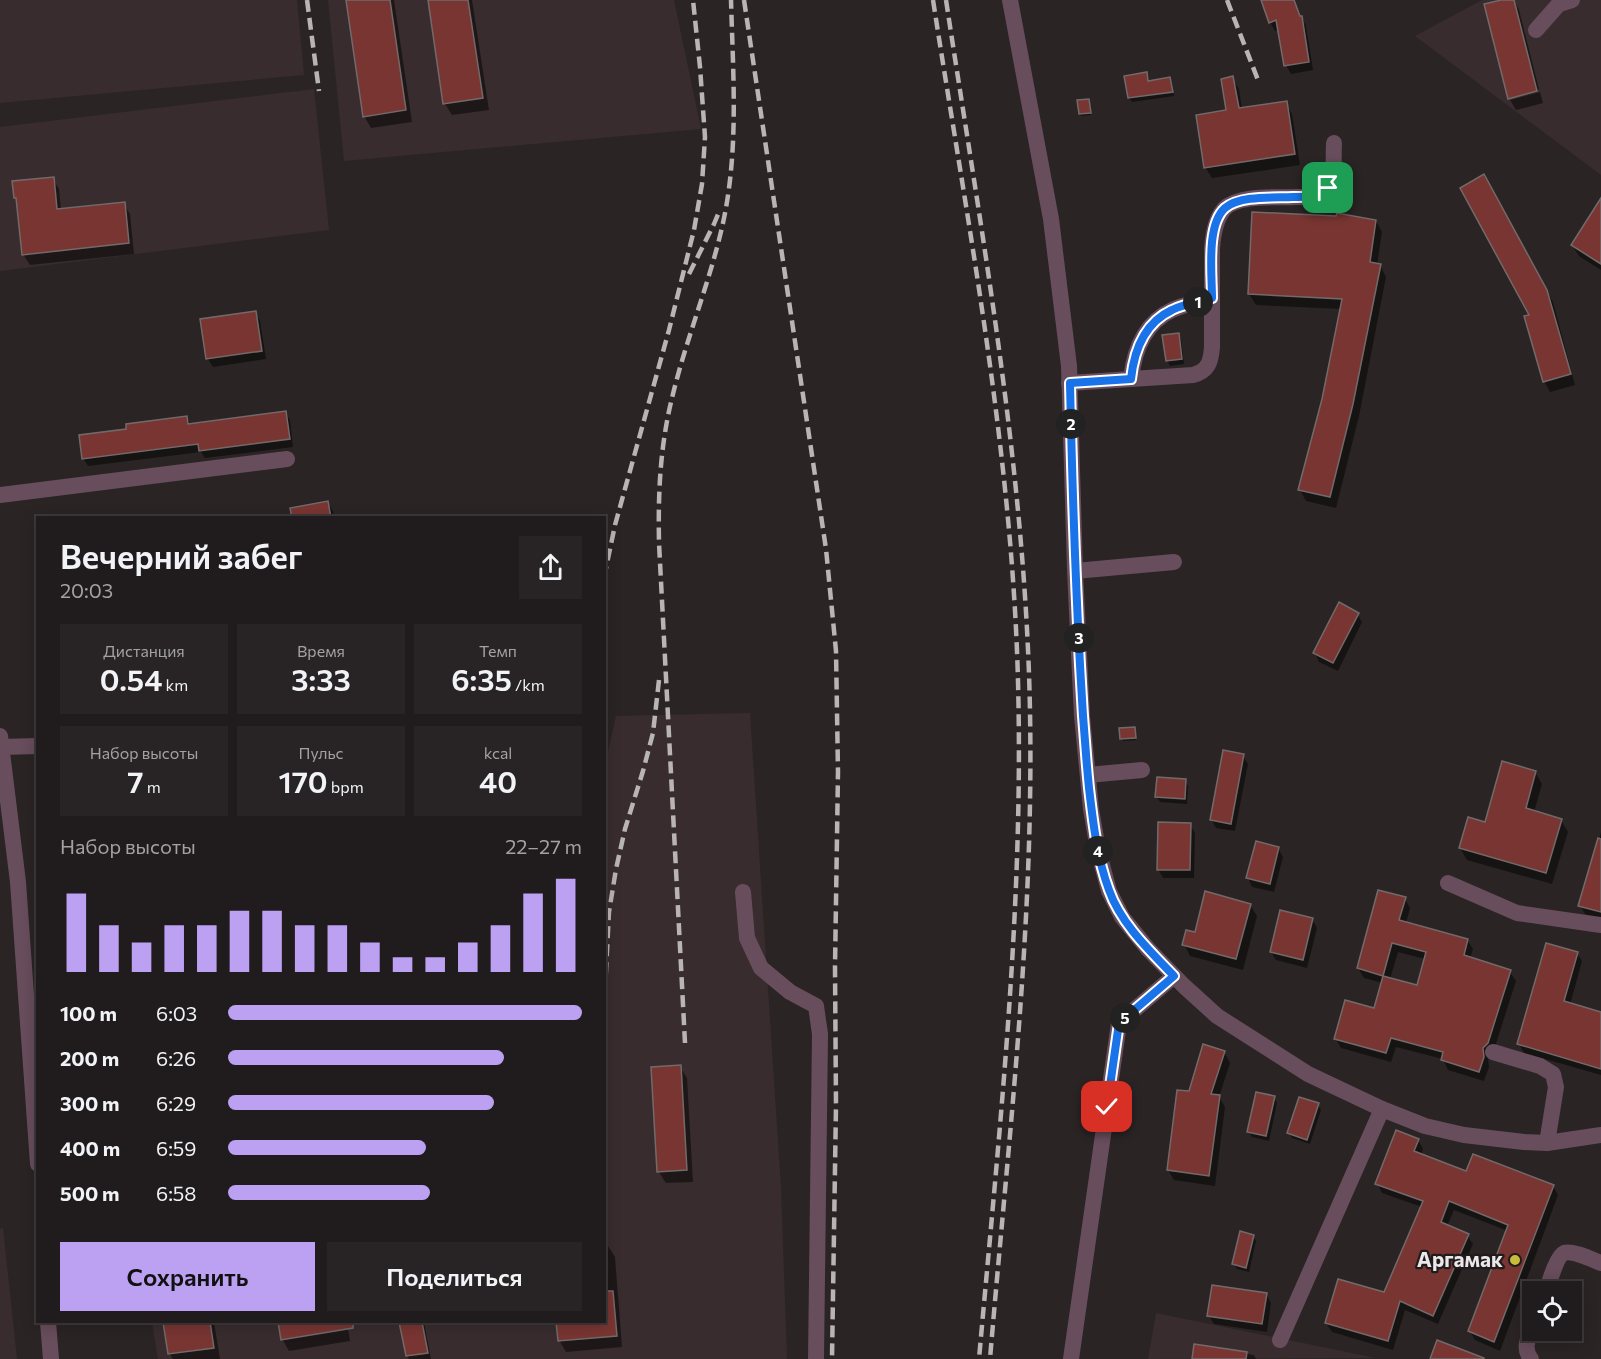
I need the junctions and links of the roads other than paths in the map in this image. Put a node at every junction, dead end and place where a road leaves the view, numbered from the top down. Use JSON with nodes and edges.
{"nodes":[{"id":1,"x":1010,"y":0,"type":"edge"},
{"id":2,"x":1572,"y":0,"type":"edge"},
{"id":3,"x":1536,"y":30,"type":"dead end"},
{"id":4,"x":1334,"y":143,"type":"dead end"},
{"id":5,"x":1212,"y":298,"type":"junction"},
{"id":6,"x":1131,"y":379,"type":"junction"},
{"id":7,"x":1070,"y":383,"type":"junction"},
{"id":8,"x":287,"y":459,"type":"dead end"},
{"id":9,"x":0,"y":495,"type":"edge"},
{"id":10,"x":1174,"y":562,"type":"dead end"},
{"id":11,"x":1075,"y":571,"type":"junction"},
{"id":12,"x":1,"y":742,"type":"edge"},
{"id":13,"x":36,"y":746,"type":"edge"},
{"id":14,"x":1142,"y":770,"type":"dead end"},
{"id":15,"x":1088,"y":775,"type":"junction"},
{"id":16,"x":3,"y":780,"type":"edge"},
{"id":17,"x":1448,"y":883,"type":"dead end"},
{"id":18,"x":743,"y":892,"type":"dead end"},
{"id":19,"x":1601,"y":926,"type":"edge"},
{"id":20,"x":1174,"y":976,"type":"junction"},
{"id":21,"x":1493,"y":1052,"type":"dead end"},
{"id":22,"x":1382,"y":1109,"type":"junction"},
{"id":23,"x":36,"y":1136,"type":"edge"},
{"id":24,"x":1601,"y":1136,"type":"edge"},
{"id":25,"x":1547,"y":1143,"type":"junction"},
{"id":26,"x":1601,"y":1263,"type":"edge"},
{"id":27,"x":1550,"y":1281,"type":"edge"},
{"id":28,"x":48,"y":1323,"type":"edge"},
{"id":29,"x":1280,"y":1340,"type":"dead end"},
{"id":30,"x":1528,"y":1341,"type":"edge"},
{"id":31,"x":51,"y":1359,"type":"edge"},
{"id":32,"x":816,"y":1359,"type":"edge"},
{"id":33,"x":1071,"y":1359,"type":"edge"},
{"id":34,"x":1531,"y":1359,"type":"edge"}],
"edges":[{"from":1,"to":7,"type":"street"},
{"from":2,"to":3,"type":"street"},
{"from":4,"to":5,"type":"street"},
{"from":5,"to":6,"type":"street"},
{"from":5,"to":6,"type":"street"},
{"from":6,"to":7,"type":"street"},
{"from":7,"to":11,"type":"street"},
{"from":8,"to":9,"type":"street"},
{"from":10,"to":11,"type":"street"},
{"from":11,"to":15,"type":"street"},
{"from":12,"to":13,"type":"street"},
{"from":12,"to":16,"type":"street"},
{"from":14,"to":15,"type":"street"},
{"from":15,"to":20,"type":"street"},
{"from":16,"to":23,"type":"street"},
{"from":17,"to":19,"type":"street"},
{"from":18,"to":32,"type":"street"},
{"from":20,"to":22,"type":"street"},
{"from":20,"to":33,"type":"street"},
{"from":21,"to":25,"type":"street"},
{"from":22,"to":25,"type":"street"},
{"from":22,"to":29,"type":"street"},
{"from":24,"to":25,"type":"street"},
{"from":26,"to":27,"type":"street"},
{"from":28,"to":31,"type":"street"},
{"from":30,"to":34,"type":"street"}]}
